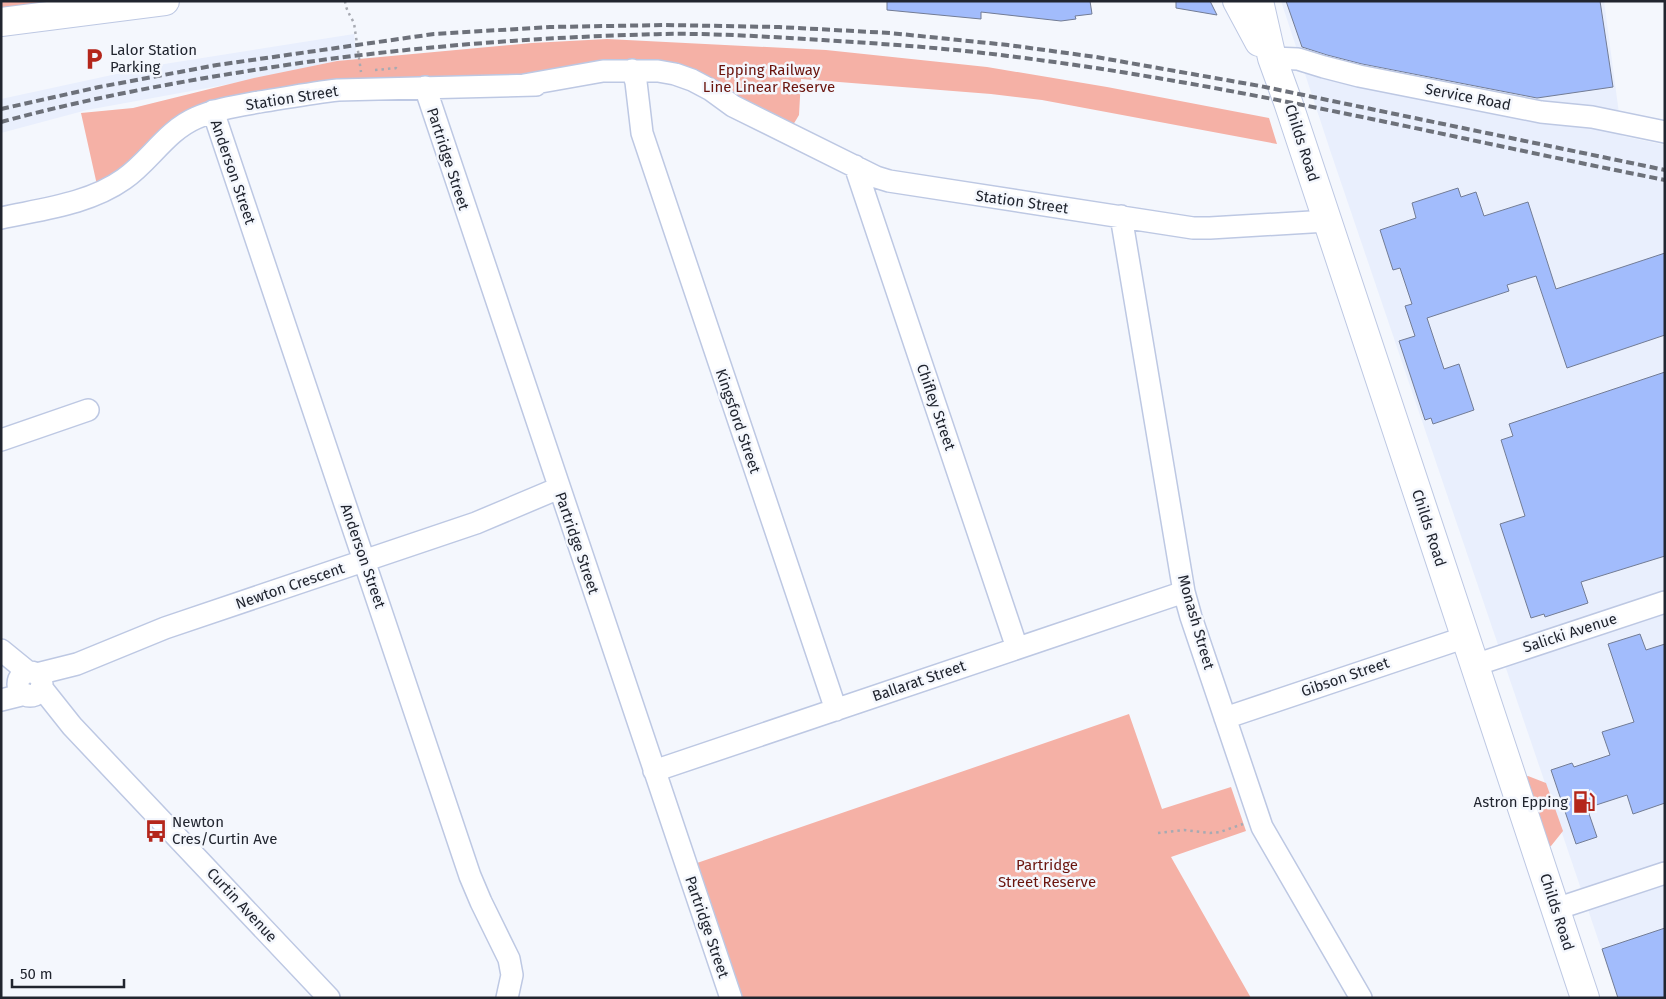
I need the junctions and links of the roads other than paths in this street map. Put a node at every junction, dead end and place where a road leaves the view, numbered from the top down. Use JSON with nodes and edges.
{"nodes":[{"id":1,"x":165,"y":1,"type":"edge"},
{"id":2,"x":1237,"y":1,"type":"edge"},
{"id":3,"x":1259,"y":1,"type":"edge"},
{"id":4,"x":1,"y":22,"type":"edge"},
{"id":5,"x":1272,"y":58,"type":"junction"},
{"id":6,"x":632,"y":78,"type":"junction"},
{"id":7,"x":425,"y":87,"type":"junction"},
{"id":8,"x":213,"y":111,"type":"junction"},
{"id":9,"x":1665,"y":132,"type":"edge"},
{"id":10,"x":855,"y":166,"type":"junction"},
{"id":11,"x":905,"y":184,"type":"junction"},
{"id":12,"x":1121,"y":216,"type":"junction"},
{"id":13,"x":1,"y":218,"type":"edge"},
{"id":14,"x":872,"y":219,"type":"junction"},
{"id":15,"x":1327,"y":221,"type":"junction"},
{"id":16,"x":88,"y":410,"type":"dead end"},
{"id":17,"x":1,"y":440,"type":"edge"},
{"id":18,"x":559,"y":488,"type":"junction"},
{"id":19,"x":364,"y":561,"type":"junction"},
{"id":20,"x":1184,"y":592,"type":"junction"},
{"id":21,"x":1665,"y":602,"type":"edge"},
{"id":22,"x":1466,"y":637,"type":"junction"},
{"id":23,"x":1017,"y":648,"type":"junction"},
{"id":24,"x":1,"y":652,"type":"edge"},
{"id":25,"x":1475,"y":664,"type":"junction"},
{"id":26,"x":27,"y":685,"type":"edge"},
{"id":27,"x":1,"y":700,"type":"edge"},
{"id":28,"x":836,"y":710,"type":"junction"},
{"id":29,"x":1225,"y":718,"type":"junction"},
{"id":30,"x":654,"y":771,"type":"junction"},
{"id":31,"x":1665,"y":873,"type":"edge"},
{"id":32,"x":1556,"y":909,"type":"junction"},
{"id":33,"x":330,"y":998,"type":"edge"},
{"id":34,"x":507,"y":998,"type":"edge"},
{"id":35,"x":731,"y":998,"type":"edge"},
{"id":36,"x":1361,"y":998,"type":"edge"},
{"id":37,"x":1585,"y":998,"type":"edge"}],
"edges":[{"from":1,"to":4,"type":"main road"},
{"from":2,"to":5,"type":"main road","name":"Childs Road"},
{"from":3,"to":5,"type":"main road","name":"Childs Road"},
{"from":5,"to":9,"type":"street","name":"Service Road"},
{"from":5,"to":15,"type":"main road","name":"Childs Road"},
{"from":6,"to":7,"type":"street","name":"Station Street"},
{"from":6,"to":10,"type":"street","name":"Station Street"},
{"from":6,"to":28,"type":"street","name":"Kingsford Street"},
{"from":7,"to":8,"type":"street","name":"Station Street"},
{"from":7,"to":18,"type":"street","name":"Partridge Street"},
{"from":8,"to":13,"type":"street","name":"Station Street"},
{"from":8,"to":19,"type":"street","name":"Anderson Street"},
{"from":10,"to":11,"type":"street","name":"Station Street"},
{"from":10,"to":14,"type":"street","name":"Chifley Street"},
{"from":11,"to":12,"type":"street","name":"Station Street"},
{"from":11,"to":14,"type":"street"},
{"from":12,"to":15,"type":"street","name":"Station Street"},
{"from":12,"to":20,"type":"street","name":"Monash Street"},
{"from":14,"to":23,"type":"street","name":"Chifley Street"},
{"from":15,"to":22,"type":"main road","name":"Childs Road"},
{"from":16,"to":17,"type":"street"},
{"from":18,"to":19,"type":"street","name":"Newton Crescent"},
{"from":18,"to":30,"type":"street","name":"Partridge Street"},
{"from":19,"to":26,"type":"street","name":"Newton Crescent"},
{"from":19,"to":34,"type":"street","name":"Anderson Street"},
{"from":20,"to":23,"type":"street","name":"Ballarat Street"},
{"from":20,"to":29,"type":"street","name":"Monash Street"},
{"from":21,"to":25,"type":"street","name":"Salicki Avenue"},
{"from":22,"to":25,"type":"main road","name":"Childs Road"},
{"from":22,"to":29,"type":"street","name":"Gibson Street"},
{"from":23,"to":28,"type":"street","name":"Ballarat Street"},
{"from":24,"to":26,"type":"street","name":"Curtin Avenue"},
{"from":25,"to":32,"type":"main road","name":"Childs Road"},
{"from":26,"to":27,"type":"street","name":"Newton Crescent"},
{"from":26,"to":33,"type":"street","name":"Curtin Avenue"},
{"from":28,"to":30,"type":"street","name":"Ballarat Street"},
{"from":29,"to":36,"type":"street","name":"Monash Street"},
{"from":30,"to":35,"type":"street","name":"Partridge Street"},
{"from":31,"to":32,"type":"street"},
{"from":32,"to":37,"type":"main road","name":"Childs Road"}]}
